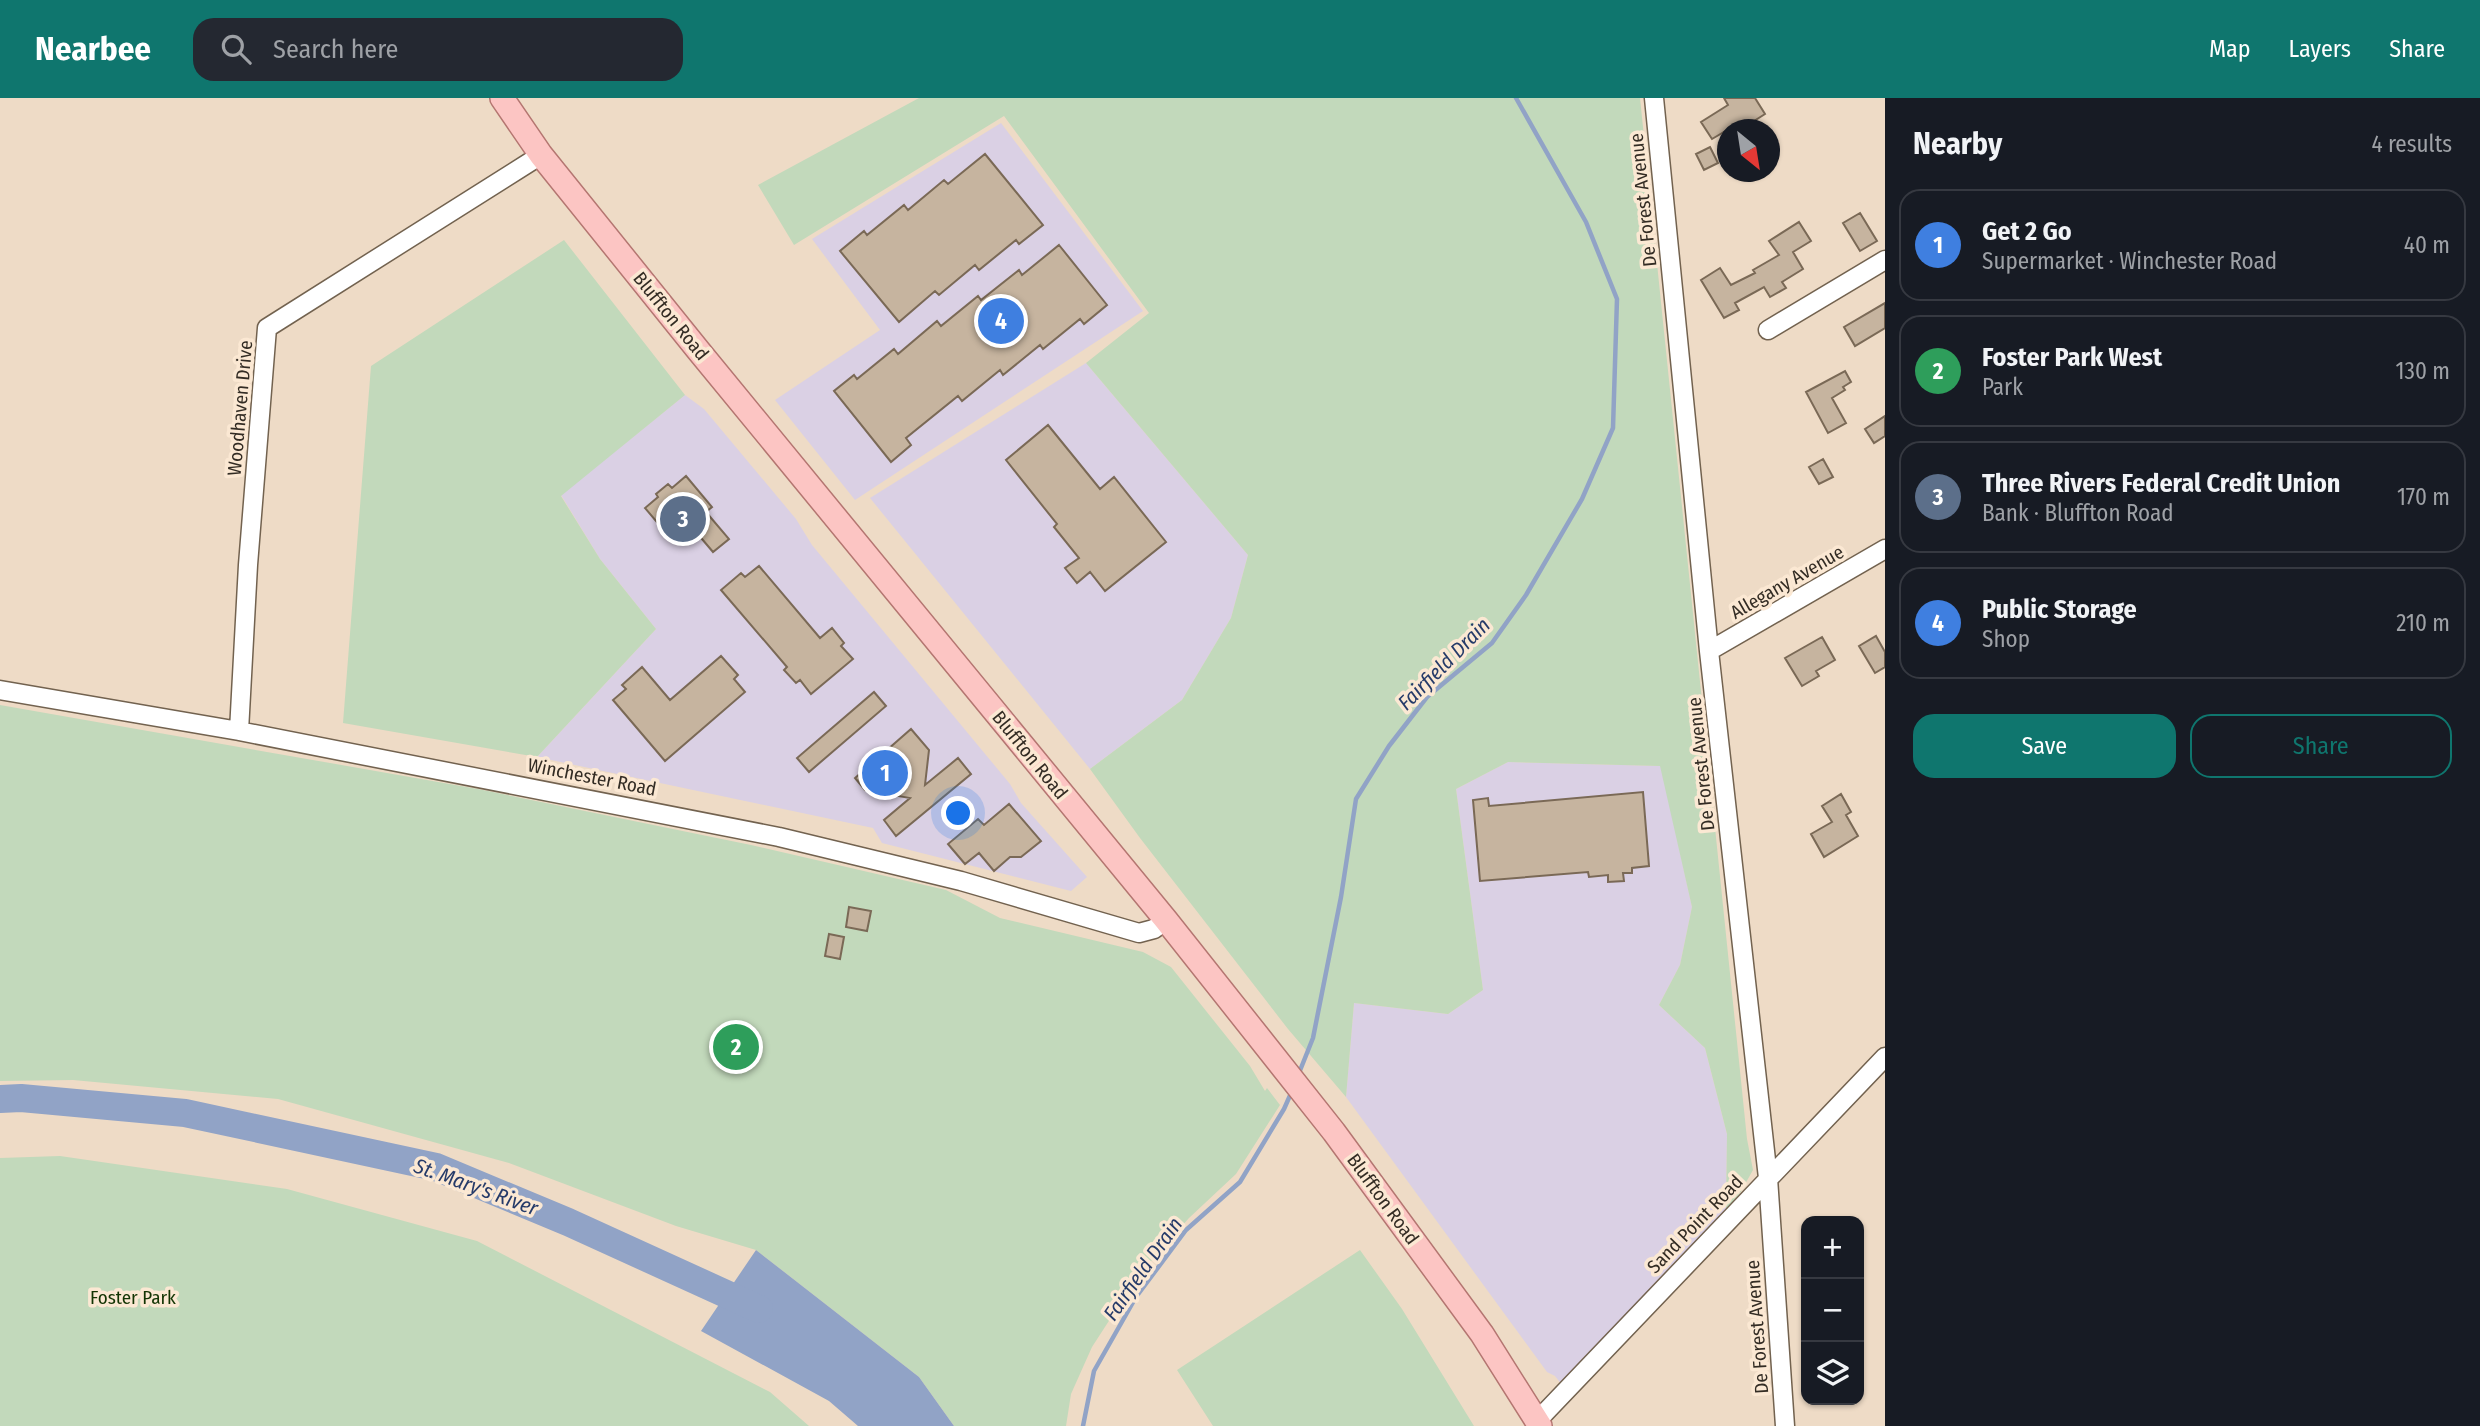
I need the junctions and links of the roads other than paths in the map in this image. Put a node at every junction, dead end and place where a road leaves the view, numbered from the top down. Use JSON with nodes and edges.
{"nodes":[{"id":1,"x":502,"y":98,"type":"edge"},
{"id":2,"x":1657,"y":100,"type":"edge"},
{"id":3,"x":541,"y":155,"type":"junction"},
{"id":4,"x":1885,"y":260,"type":"edge"},
{"id":5,"x":1768,"y":330,"type":"dead end"},
{"id":6,"x":1885,"y":549,"type":"edge"},
{"id":7,"x":1709,"y":651,"type":"junction"},
{"id":8,"x":0,"y":690,"type":"edge"},
{"id":9,"x":239,"y":731,"type":"junction"},
{"id":10,"x":1166,"y":920,"type":"junction"},
{"id":11,"x":1885,"y":1057,"type":"edge"},
{"id":12,"x":1768,"y":1178,"type":"junction"},
{"id":13,"x":1539,"y":1423,"type":"edge"},
{"id":14,"x":1785,"y":1426,"type":"edge"}],
"edges":[{"from":1,"to":3,"type":"main road","name":"Bluffton Road"},
{"from":2,"to":7,"type":"street","name":"De Forest Avenue"},
{"from":3,"to":9,"type":"street","name":"Woodhaven Drive"},
{"from":3,"to":10,"type":"main road","name":"Bluffton Road"},
{"from":4,"to":5,"type":"street"},
{"from":6,"to":7,"type":"street","name":"Allegany Avenue"},
{"from":7,"to":12,"type":"street","name":"De Forest Avenue"},
{"from":8,"to":9,"type":"street","name":"Winchester Road"},
{"from":9,"to":10,"type":"street","name":"Winchester Road"},
{"from":10,"to":13,"type":"main road","name":"Bluffton Road"},
{"from":11,"to":12,"type":"street","name":"Sand Point Road"},
{"from":12,"to":13,"type":"street","name":"Sand Point Road"},
{"from":12,"to":14,"type":"street","name":"De Forest Avenue"}]}
